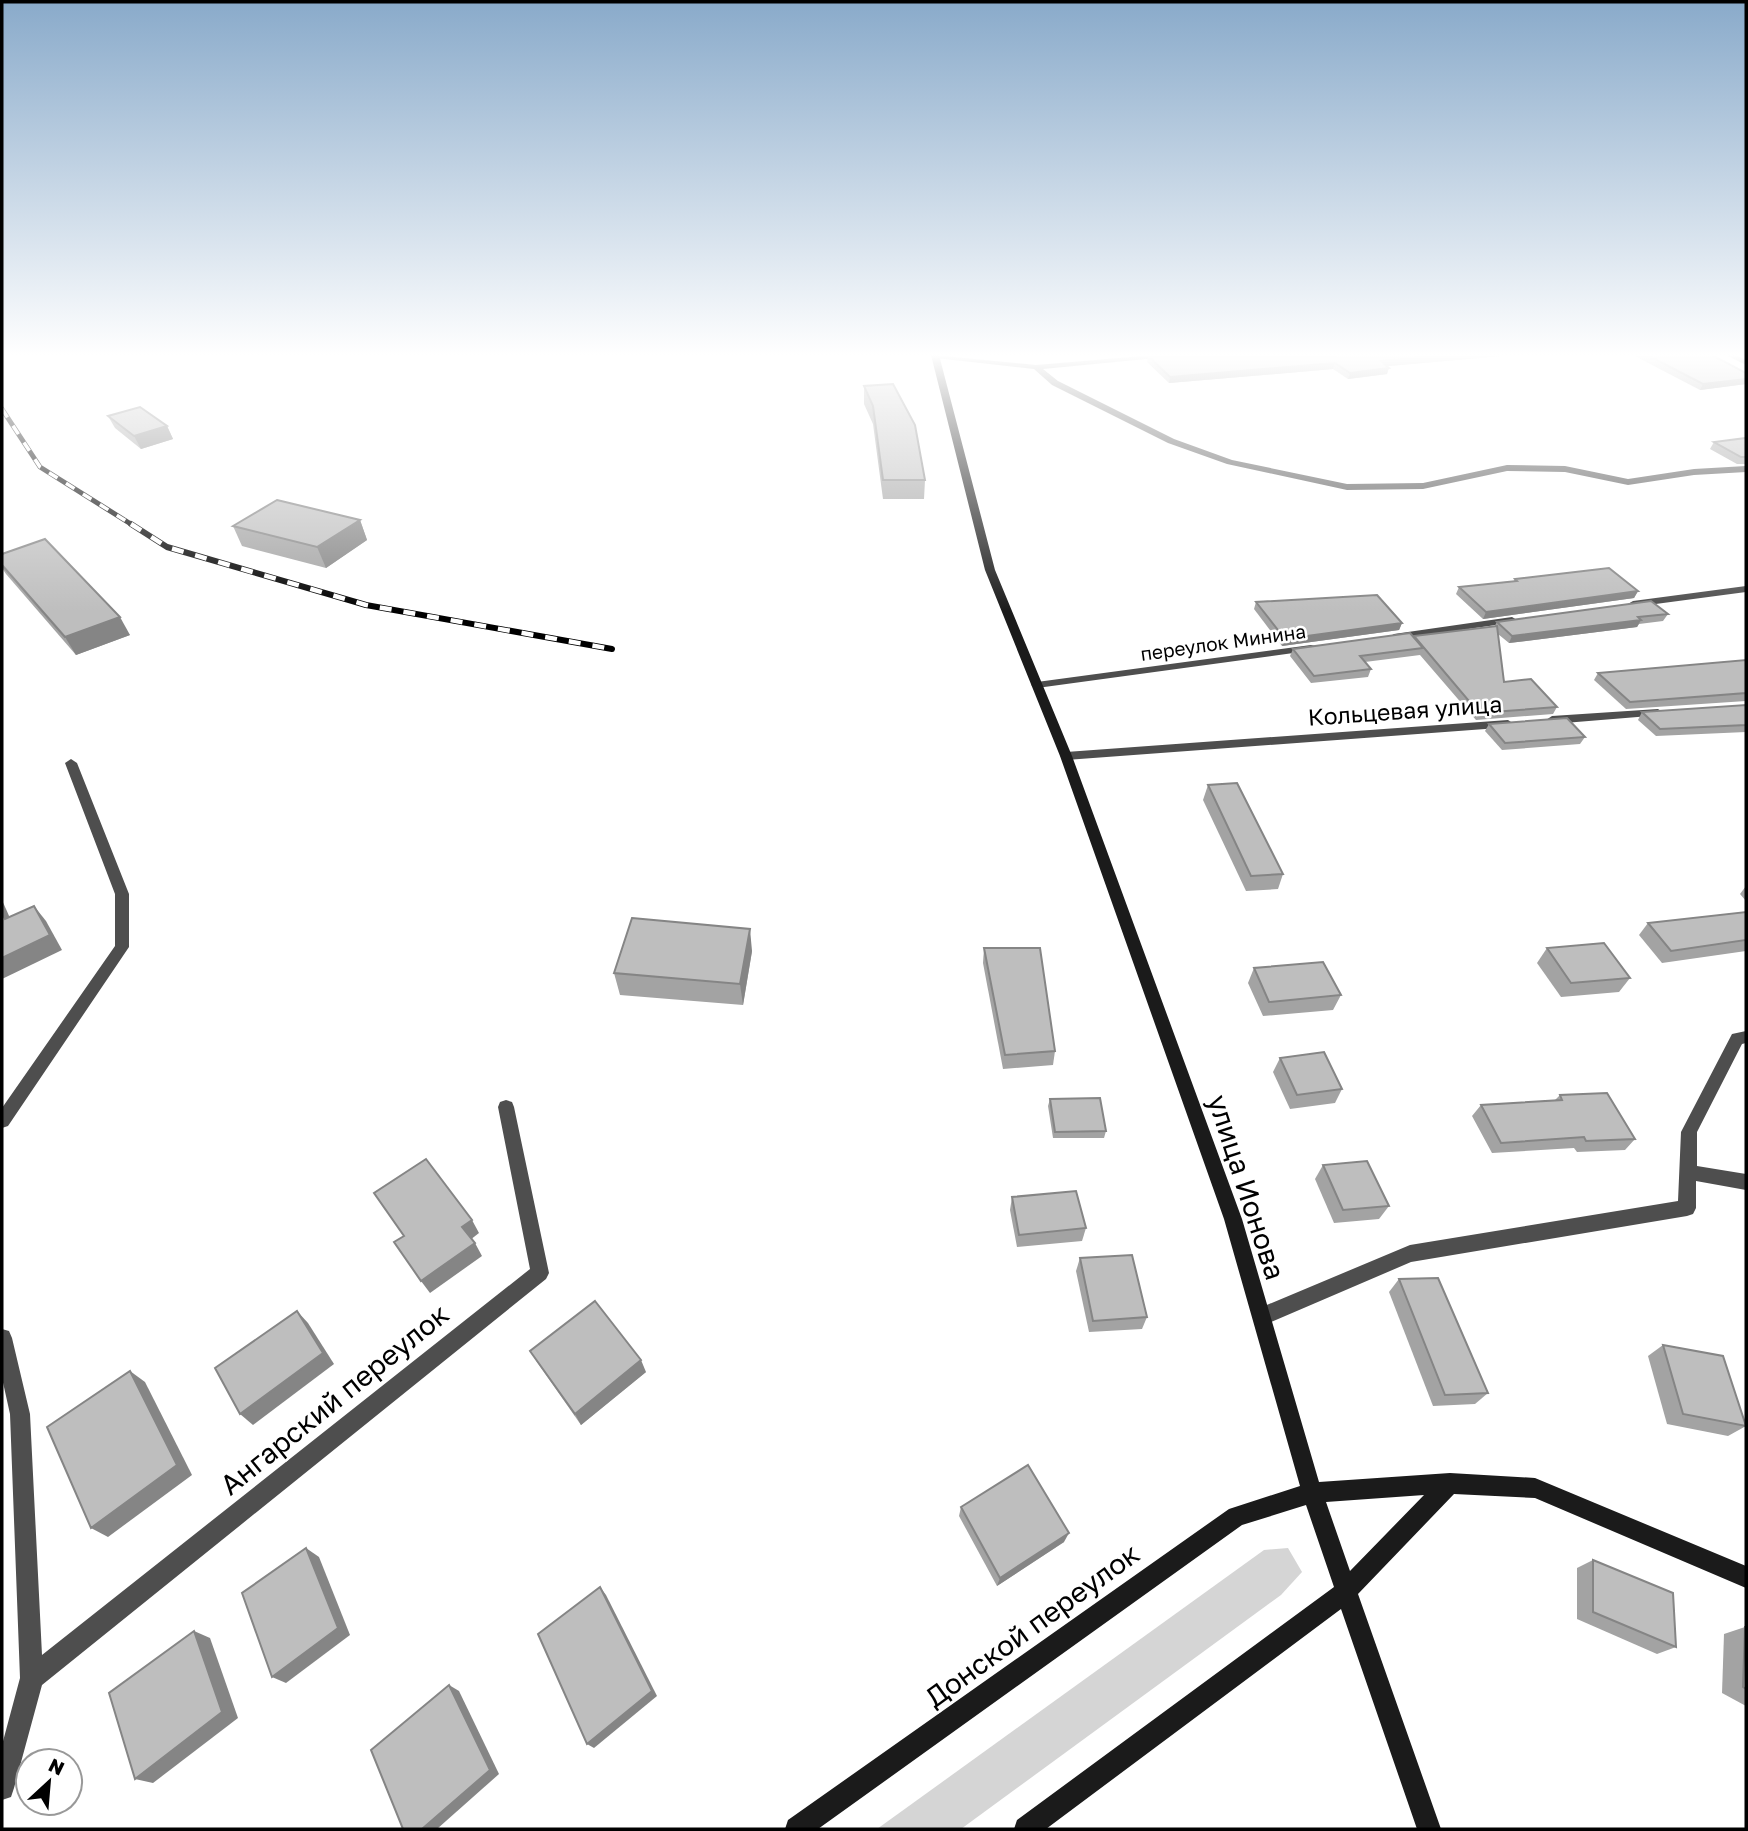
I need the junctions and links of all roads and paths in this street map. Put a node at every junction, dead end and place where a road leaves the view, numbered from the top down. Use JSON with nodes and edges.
{"nodes":[{"id":1,"x":957,"y":440,"type":"edge"},
{"id":2,"x":1170,"y":440,"type":"edge"},
{"id":3,"x":1746,"y":468,"type":"edge"},
{"id":4,"x":1746,"y":589,"type":"edge"},
{"id":5,"x":1623,"y":605,"type":"edge"},
{"id":6,"x":1528,"y":618,"type":"edge"},
{"id":7,"x":1378,"y":639,"type":"edge"},
{"id":8,"x":1323,"y":646,"type":"edge"},
{"id":9,"x":1037,"y":685,"type":"junction"},
{"id":10,"x":1677,"y":711,"type":"edge"},
{"id":11,"x":1538,"y":721,"type":"edge"},
{"id":12,"x":1524,"y":722,"type":"edge"},
{"id":13,"x":1066,"y":756,"type":"junction"},
{"id":14,"x":71,"y":763,"type":"dead end"},
{"id":15,"x":1746,"y":1037,"type":"edge"},
{"id":16,"x":506,"y":1107,"type":"dead end"},
{"id":17,"x":2,"y":1121,"type":"edge"},
{"id":18,"x":1688,"y":1172,"type":"junction"},
{"id":19,"x":1746,"y":1182,"type":"edge"},
{"id":20,"x":1262,"y":1317,"type":"junction"},
{"id":21,"x":2,"y":1338,"type":"edge"},
{"id":22,"x":1450,"y":1483,"type":"junction"},
{"id":23,"x":1312,"y":1493,"type":"junction"},
{"id":24,"x":1746,"y":1577,"type":"edge"},
{"id":25,"x":1344,"y":1593,"type":"junction"},
{"id":26,"x":32,"y":1678,"type":"junction"},
{"id":27,"x":2,"y":1788,"type":"edge"},
{"id":28,"x":797,"y":1829,"type":"edge"},
{"id":29,"x":1026,"y":1829,"type":"edge"},
{"id":30,"x":1429,"y":1829,"type":"edge"}],
"edges":[{"from":1,"to":9,"type":"main road","name":"улица Ионова"},
{"from":2,"to":3,"type":"street"},
{"from":4,"to":5,"type":"street"},
{"from":6,"to":7,"type":"street"},
{"from":8,"to":9,"type":"street","name":"переулок Минина"},
{"from":9,"to":13,"type":"main road","name":"улица Ионова"},
{"from":10,"to":11,"type":"street"},
{"from":12,"to":13,"type":"street","name":"Кольцевая улица"},
{"from":13,"to":20,"type":"main road","name":"улица Ионова"},
{"from":14,"to":17,"type":"street"},
{"from":15,"to":18,"type":"street"},
{"from":16,"to":26,"type":"street","name":"Ангарский переулок"},
{"from":18,"to":19,"type":"street"},
{"from":18,"to":20,"type":"street"},
{"from":20,"to":23,"type":"main road","name":"улица Ионова"},
{"from":21,"to":26,"type":"street"},
{"from":22,"to":23,"type":"main road","name":"Донской переулок"},
{"from":22,"to":24,"type":"main road","name":"Донской переулок"},
{"from":22,"to":25,"type":"main road"},
{"from":23,"to":25,"type":"main road","name":"улица Ионова"},
{"from":23,"to":28,"type":"main road","name":"Донской переулок"},
{"from":25,"to":29,"type":"main road"},
{"from":25,"to":30,"type":"main road","name":"улица Ионова"},
{"from":26,"to":27,"type":"street"}]}
